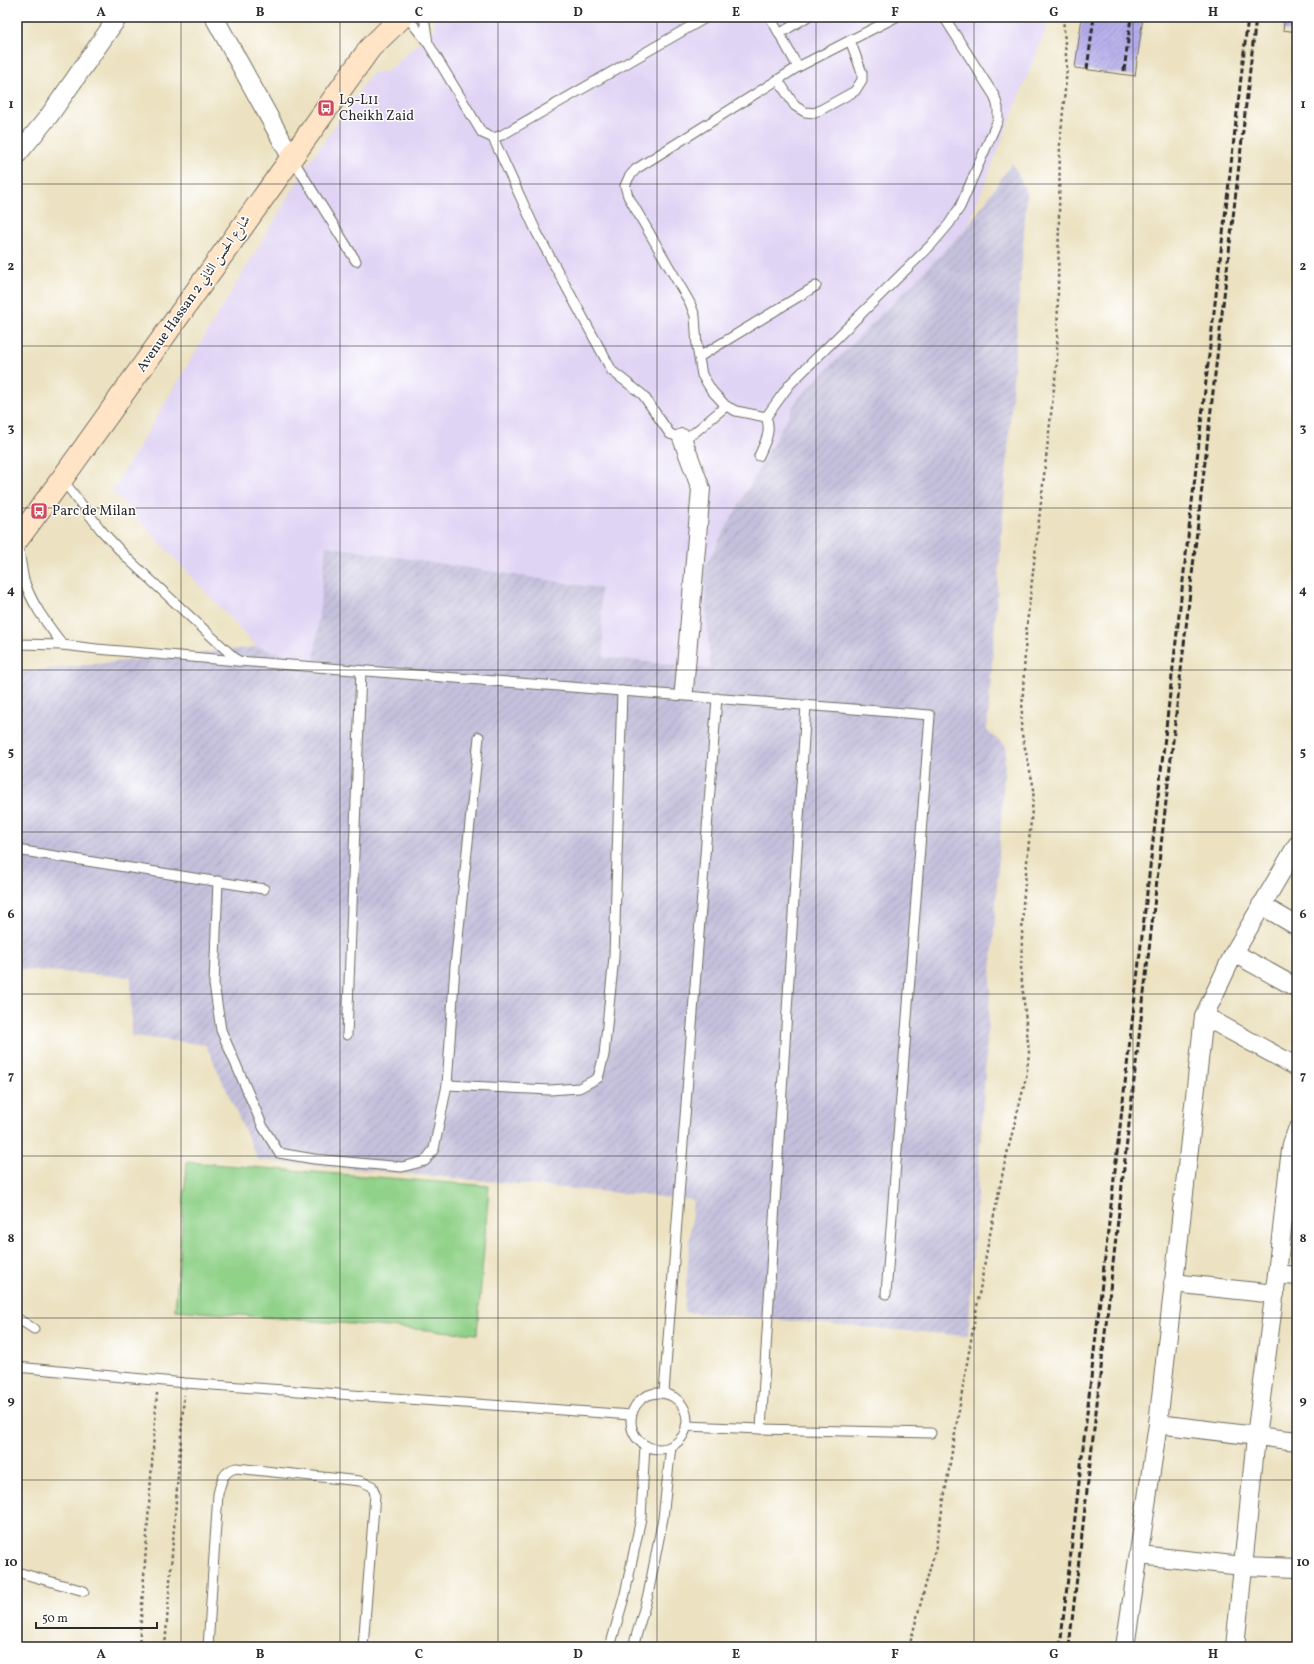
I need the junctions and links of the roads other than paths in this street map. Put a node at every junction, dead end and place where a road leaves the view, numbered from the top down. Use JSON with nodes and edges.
{"nodes":[{"id":1,"x":118,"y":17,"type":"edge"},
{"id":2,"x":214,"y":17,"type":"edge"},
{"id":3,"x":399,"y":17,"type":"edge"},
{"id":4,"x":424,"y":17,"type":"edge"},
{"id":5,"x":707,"y":17,"type":"edge"},
{"id":6,"x":770,"y":17,"type":"edge"},
{"id":7,"x":807,"y":17,"type":"edge"},
{"id":8,"x":896,"y":17,"type":"edge"},
{"id":9,"x":944,"y":17,"type":"edge"},
{"id":10,"x":780,"y":34,"type":"junction"},
{"id":11,"x":850,"y":40,"type":"junction"},
{"id":12,"x":428,"y":43,"type":"junction"},
{"id":13,"x":798,"y":67,"type":"junction"},
{"id":14,"x":778,"y":80,"type":"junction"},
{"id":15,"x":493,"y":138,"type":"junction"},
{"id":16,"x":17,"y":155,"type":"edge"},
{"id":17,"x":291,"y":157,"type":"junction"},
{"id":18,"x":356,"y":261,"type":"dead end"},
{"id":19,"x":816,"y":286,"type":"dead end"},
{"id":20,"x":699,"y":357,"type":"junction"},
{"id":21,"x":726,"y":406,"type":"junction"},
{"id":22,"x":766,"y":417,"type":"junction"},
{"id":23,"x":682,"y":438,"type":"junction"},
{"id":24,"x":759,"y":456,"type":"dead end"},
{"id":25,"x":62,"y":479,"type":"junction"},
{"id":26,"x":17,"y":540,"type":"edge"},
{"id":27,"x":17,"y":644,"type":"edge"},
{"id":28,"x":63,"y":645,"type":"junction"},
{"id":29,"x":238,"y":661,"type":"junction"},
{"id":30,"x":361,"y":670,"type":"junction"},
{"id":31,"x":684,"y":690,"type":"dead end"},
{"id":32,"x":622,"y":691,"type":"junction"},
{"id":33,"x":718,"y":698,"type":"junction"},
{"id":34,"x":806,"y":705,"type":"junction"},
{"id":35,"x":479,"y":737,"type":"dead end"},
{"id":36,"x":17,"y":850,"type":"edge"},
{"id":37,"x":1295,"y":855,"type":"edge"},
{"id":38,"x":218,"y":882,"type":"junction"},
{"id":39,"x":264,"y":889,"type":"dead end"},
{"id":40,"x":1261,"y":905,"type":"junction"},
{"id":41,"x":1297,"y":926,"type":"edge"},
{"id":42,"x":1234,"y":953,"type":"junction"},
{"id":43,"x":1297,"y":988,"type":"edge"},
{"id":44,"x":1204,"y":1016,"type":"junction"},
{"id":45,"x":347,"y":1035,"type":"dead end"},
{"id":46,"x":1297,"y":1067,"type":"edge"},
{"id":47,"x":447,"y":1085,"type":"junction"},
{"id":48,"x":1297,"y":1130,"type":"edge"},
{"id":49,"x":1277,"y":1274,"type":"junction"},
{"id":50,"x":1297,"y":1276,"type":"edge"},
{"id":51,"x":1173,"y":1283,"type":"junction"},
{"id":52,"x":886,"y":1294,"type":"dead end"},
{"id":53,"x":1275,"y":1294,"type":"junction"},
{"id":54,"x":17,"y":1318,"type":"edge"},
{"id":55,"x":34,"y":1329,"type":"dead end"},
{"id":56,"x":17,"y":1367,"type":"edge"},
{"id":57,"x":664,"y":1392,"type":"junction"},
{"id":58,"x":631,"y":1415,"type":"junction"},
{"id":59,"x":1158,"y":1424,"type":"junction"},
{"id":60,"x":686,"y":1426,"type":"junction"},
{"id":61,"x":761,"y":1429,"type":"junction"},
{"id":62,"x":931,"y":1433,"type":"dead end"},
{"id":63,"x":1256,"y":1437,"type":"junction"},
{"id":64,"x":1297,"y":1442,"type":"edge"},
{"id":65,"x":645,"y":1445,"type":"junction"},
{"id":66,"x":671,"y":1446,"type":"junction"},
{"id":67,"x":1139,"y":1555,"type":"junction"},
{"id":68,"x":1243,"y":1566,"type":"junction"},
{"id":69,"x":1297,"y":1568,"type":"edge"},
{"id":70,"x":17,"y":1572,"type":"edge"},
{"id":71,"x":84,"y":1591,"type":"dead end"},
{"id":72,"x":208,"y":1647,"type":"edge"},
{"id":73,"x":363,"y":1647,"type":"edge"},
{"id":74,"x":610,"y":1647,"type":"edge"},
{"id":75,"x":633,"y":1647,"type":"edge"},
{"id":76,"x":1125,"y":1647,"type":"edge"},
{"id":77,"x":1235,"y":1647,"type":"edge"}],
"edges":[{"from":1,"to":16,"type":"street"},
{"from":2,"to":17,"type":"street"},
{"from":3,"to":12,"type":"lane"},
{"from":3,"to":17,"type":"main road","name":"Avenue Hassan 2 شارع الحسن الثاني"},
{"from":4,"to":12,"type":"lane"},
{"from":5,"to":15,"type":"lane"},
{"from":6,"to":10,"type":"lane"},
{"from":7,"to":10,"type":"lane"},
{"from":8,"to":11,"type":"lane"},
{"from":9,"to":22,"type":"lane"},
{"from":10,"to":13,"type":"lane"},
{"from":11,"to":13,"type":"lane"},
{"from":11,"to":14,"type":"lane"},
{"from":12,"to":15,"type":"lane"},
{"from":13,"to":14,"type":"lane"},
{"from":14,"to":20,"type":"lane"},
{"from":15,"to":23,"type":"lane"},
{"from":17,"to":18,"type":"lane"},
{"from":17,"to":25,"type":"main road","name":"Avenue Hassan 2 شارع الحسن الثاني"},
{"from":19,"to":20,"type":"lane"},
{"from":20,"to":21,"type":"lane"},
{"from":21,"to":22,"type":"lane"},
{"from":21,"to":23,"type":"lane"},
{"from":22,"to":24,"type":"lane"},
{"from":23,"to":31,"type":"street"},
{"from":25,"to":26,"type":"main road","name":"Avenue Hassan 2 شارع الحسن الثاني"},
{"from":25,"to":29,"type":"lane"},
{"from":26,"to":28,"type":"lane"},
{"from":27,"to":28,"type":"lane"},
{"from":28,"to":29,"type":"lane"},
{"from":29,"to":30,"type":"lane"},
{"from":30,"to":32,"type":"lane"},
{"from":30,"to":45,"type":"lane"},
{"from":32,"to":33,"type":"lane"},
{"from":32,"to":47,"type":"lane"},
{"from":33,"to":34,"type":"lane"},
{"from":33,"to":57,"type":"lane"},
{"from":34,"to":52,"type":"lane"},
{"from":34,"to":61,"type":"lane"},
{"from":35,"to":47,"type":"lane"},
{"from":36,"to":38,"type":"lane"},
{"from":37,"to":40,"type":"street"},
{"from":38,"to":39,"type":"lane"},
{"from":38,"to":47,"type":"lane"},
{"from":40,"to":41,"type":"street"},
{"from":40,"to":42,"type":"street"},
{"from":42,"to":43,"type":"street"},
{"from":42,"to":44,"type":"street"},
{"from":44,"to":46,"type":"street"},
{"from":44,"to":51,"type":"street"},
{"from":48,"to":49,"type":"street"},
{"from":49,"to":50,"type":"street"},
{"from":49,"to":53,"type":"street"},
{"from":51,"to":53,"type":"street"},
{"from":51,"to":59,"type":"street"},
{"from":53,"to":63,"type":"street"},
{"from":54,"to":55,"type":"lane"},
{"from":56,"to":58,"type":"lane"},
{"from":57,"to":58,"type":"lane"},
{"from":57,"to":60,"type":"lane"},
{"from":58,"to":65,"type":"lane"},
{"from":59,"to":63,"type":"street"},
{"from":59,"to":67,"type":"street"},
{"from":60,"to":61,"type":"lane"},
{"from":60,"to":66,"type":"lane"},
{"from":61,"to":62,"type":"lane"},
{"from":63,"to":64,"type":"street"},
{"from":63,"to":68,"type":"street"},
{"from":65,"to":66,"type":"lane"},
{"from":65,"to":74,"type":"lane"},
{"from":66,"to":75,"type":"lane"},
{"from":67,"to":68,"type":"street"},
{"from":67,"to":76,"type":"street"},
{"from":68,"to":69,"type":"street"},
{"from":68,"to":77,"type":"street"},
{"from":70,"to":71,"type":"lane"},
{"from":72,"to":73,"type":"lane"}]}
